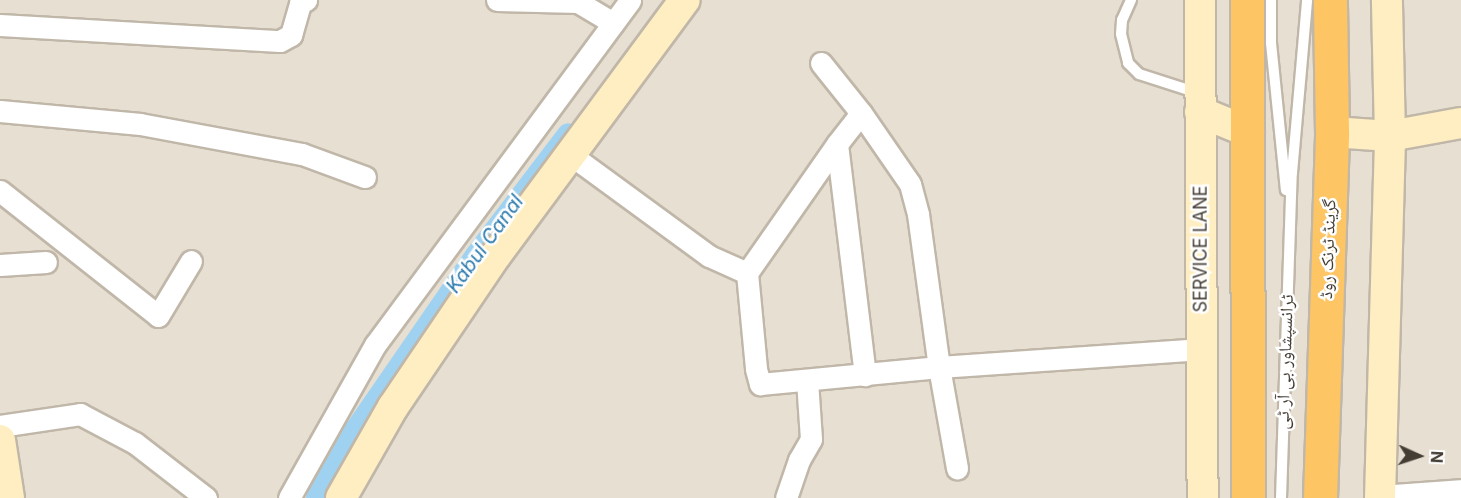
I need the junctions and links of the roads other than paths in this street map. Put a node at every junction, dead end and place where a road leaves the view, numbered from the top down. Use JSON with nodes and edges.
{"nodes":[{"id":1,"x":306,"y":0,"type":"edge"},
{"id":2,"x":497,"y":0,"type":"edge"},
{"id":3,"x":630,"y":0,"type":"edge"},
{"id":4,"x":685,"y":0,"type":"edge"},
{"id":5,"x":1131,"y":0,"type":"edge"},
{"id":6,"x":1200,"y":0,"type":"edge"},
{"id":7,"x":1247,"y":0,"type":"edge"},
{"id":8,"x":1270,"y":0,"type":"edge"},
{"id":9,"x":1307,"y":0,"type":"edge"},
{"id":10,"x":1330,"y":0,"type":"edge"},
{"id":11,"x":1387,"y":0,"type":"edge"},
{"id":12,"x":613,"y":23,"type":"junction"},
{"id":13,"x":0,"y":25,"type":"edge"},
{"id":14,"x":820,"y":63,"type":"dead end"},
{"id":15,"x":1200,"y":103,"type":"junction"},
{"id":16,"x":0,"y":111,"type":"edge"},
{"id":17,"x":861,"y":113,"type":"junction"},
{"id":18,"x":1461,"y":123,"type":"edge"},
{"id":19,"x":1248,"y":132,"type":"junction"},
{"id":20,"x":1332,"y":132,"type":"junction"},
{"id":21,"x":1390,"y":136,"type":"junction"},
{"id":22,"x":837,"y":144,"type":"junction"},
{"id":23,"x":571,"y":155,"type":"junction"},
{"id":24,"x":365,"y":177,"type":"dead end"},
{"id":25,"x":0,"y":191,"type":"edge"},
{"id":26,"x":1290,"y":226,"type":"junction"},
{"id":27,"x":191,"y":261,"type":"dead end"},
{"id":28,"x":46,"y":262,"type":"dead end"},
{"id":29,"x":0,"y":265,"type":"edge"},
{"id":30,"x":747,"y":273,"type":"junction"},
{"id":31,"x":1202,"y":349,"type":"junction"},
{"id":32,"x":939,"y":367,"type":"junction"},
{"id":33,"x":865,"y":375,"type":"junction"},
{"id":34,"x":807,"y":380,"type":"junction"},
{"id":35,"x":0,"y":426,"type":"edge"},
{"id":36,"x":0,"y":440,"type":"edge"},
{"id":37,"x":957,"y":468,"type":"dead end"},
{"id":38,"x":1461,"y":490,"type":"edge"},
{"id":39,"x":1380,"y":497,"type":"edge"},
{"id":40,"x":9,"y":498,"type":"edge"},
{"id":41,"x":206,"y":498,"type":"edge"},
{"id":42,"x":289,"y":498,"type":"edge"},
{"id":43,"x":341,"y":498,"type":"edge"},
{"id":44,"x":786,"y":498,"type":"edge"},
{"id":45,"x":1203,"y":498,"type":"edge"},
{"id":46,"x":1248,"y":498,"type":"edge"},
{"id":47,"x":1281,"y":498,"type":"edge"},
{"id":48,"x":1320,"y":498,"type":"edge"}],
"edges":[{"from":1,"to":13,"type":"street"},
{"from":2,"to":12,"type":"street"},
{"from":3,"to":12,"type":"street"},
{"from":4,"to":23,"type":"street"},
{"from":5,"to":15,"type":"lane"},
{"from":6,"to":15,"type":"street","name":"SERVICE LANE"},
{"from":7,"to":19,"type":"highway"},
{"from":8,"to":26,"type":"lane","name":"ٹرانسپشاور بی آر ٹی"},
{"from":9,"to":26,"type":"lane","name":"ٹرانسپشاور بی آر ٹی"},
{"from":10,"to":20,"type":"highway","name":"گرینڈ ٹرنک روڈ"},
{"from":11,"to":21,"type":"street"},
{"from":12,"to":42,"type":"street"},
{"from":14,"to":17,"type":"street"},
{"from":15,"to":19,"type":"street"},
{"from":15,"to":31,"type":"street","name":"SERVICE LANE"},
{"from":16,"to":24,"type":"street"},
{"from":17,"to":22,"type":"street"},
{"from":17,"to":32,"type":"street"},
{"from":18,"to":21,"type":"street"},
{"from":19,"to":46,"type":"highway"},
{"from":20,"to":21,"type":"street"},
{"from":20,"to":48,"type":"highway","name":"گرینڈ ٹرنک روڈ"},
{"from":21,"to":39,"type":"street"},
{"from":22,"to":30,"type":"street"},
{"from":22,"to":33,"type":"street"},
{"from":23,"to":30,"type":"street"},
{"from":23,"to":43,"type":"street"},
{"from":25,"to":27,"type":"street"},
{"from":26,"to":47,"type":"lane","name":"ٹرانسپشاور بی آر ٹی"},
{"from":28,"to":29,"type":"street"},
{"from":30,"to":34,"type":"street"},
{"from":31,"to":32,"type":"street"},
{"from":31,"to":45,"type":"street","name":"SERVICE LANE"},
{"from":32,"to":33,"type":"street"},
{"from":32,"to":37,"type":"street"},
{"from":33,"to":34,"type":"street"},
{"from":34,"to":44,"type":"street"},
{"from":35,"to":41,"type":"street"},
{"from":36,"to":40,"type":"street"},
{"from":38,"to":39,"type":"street"}]}
